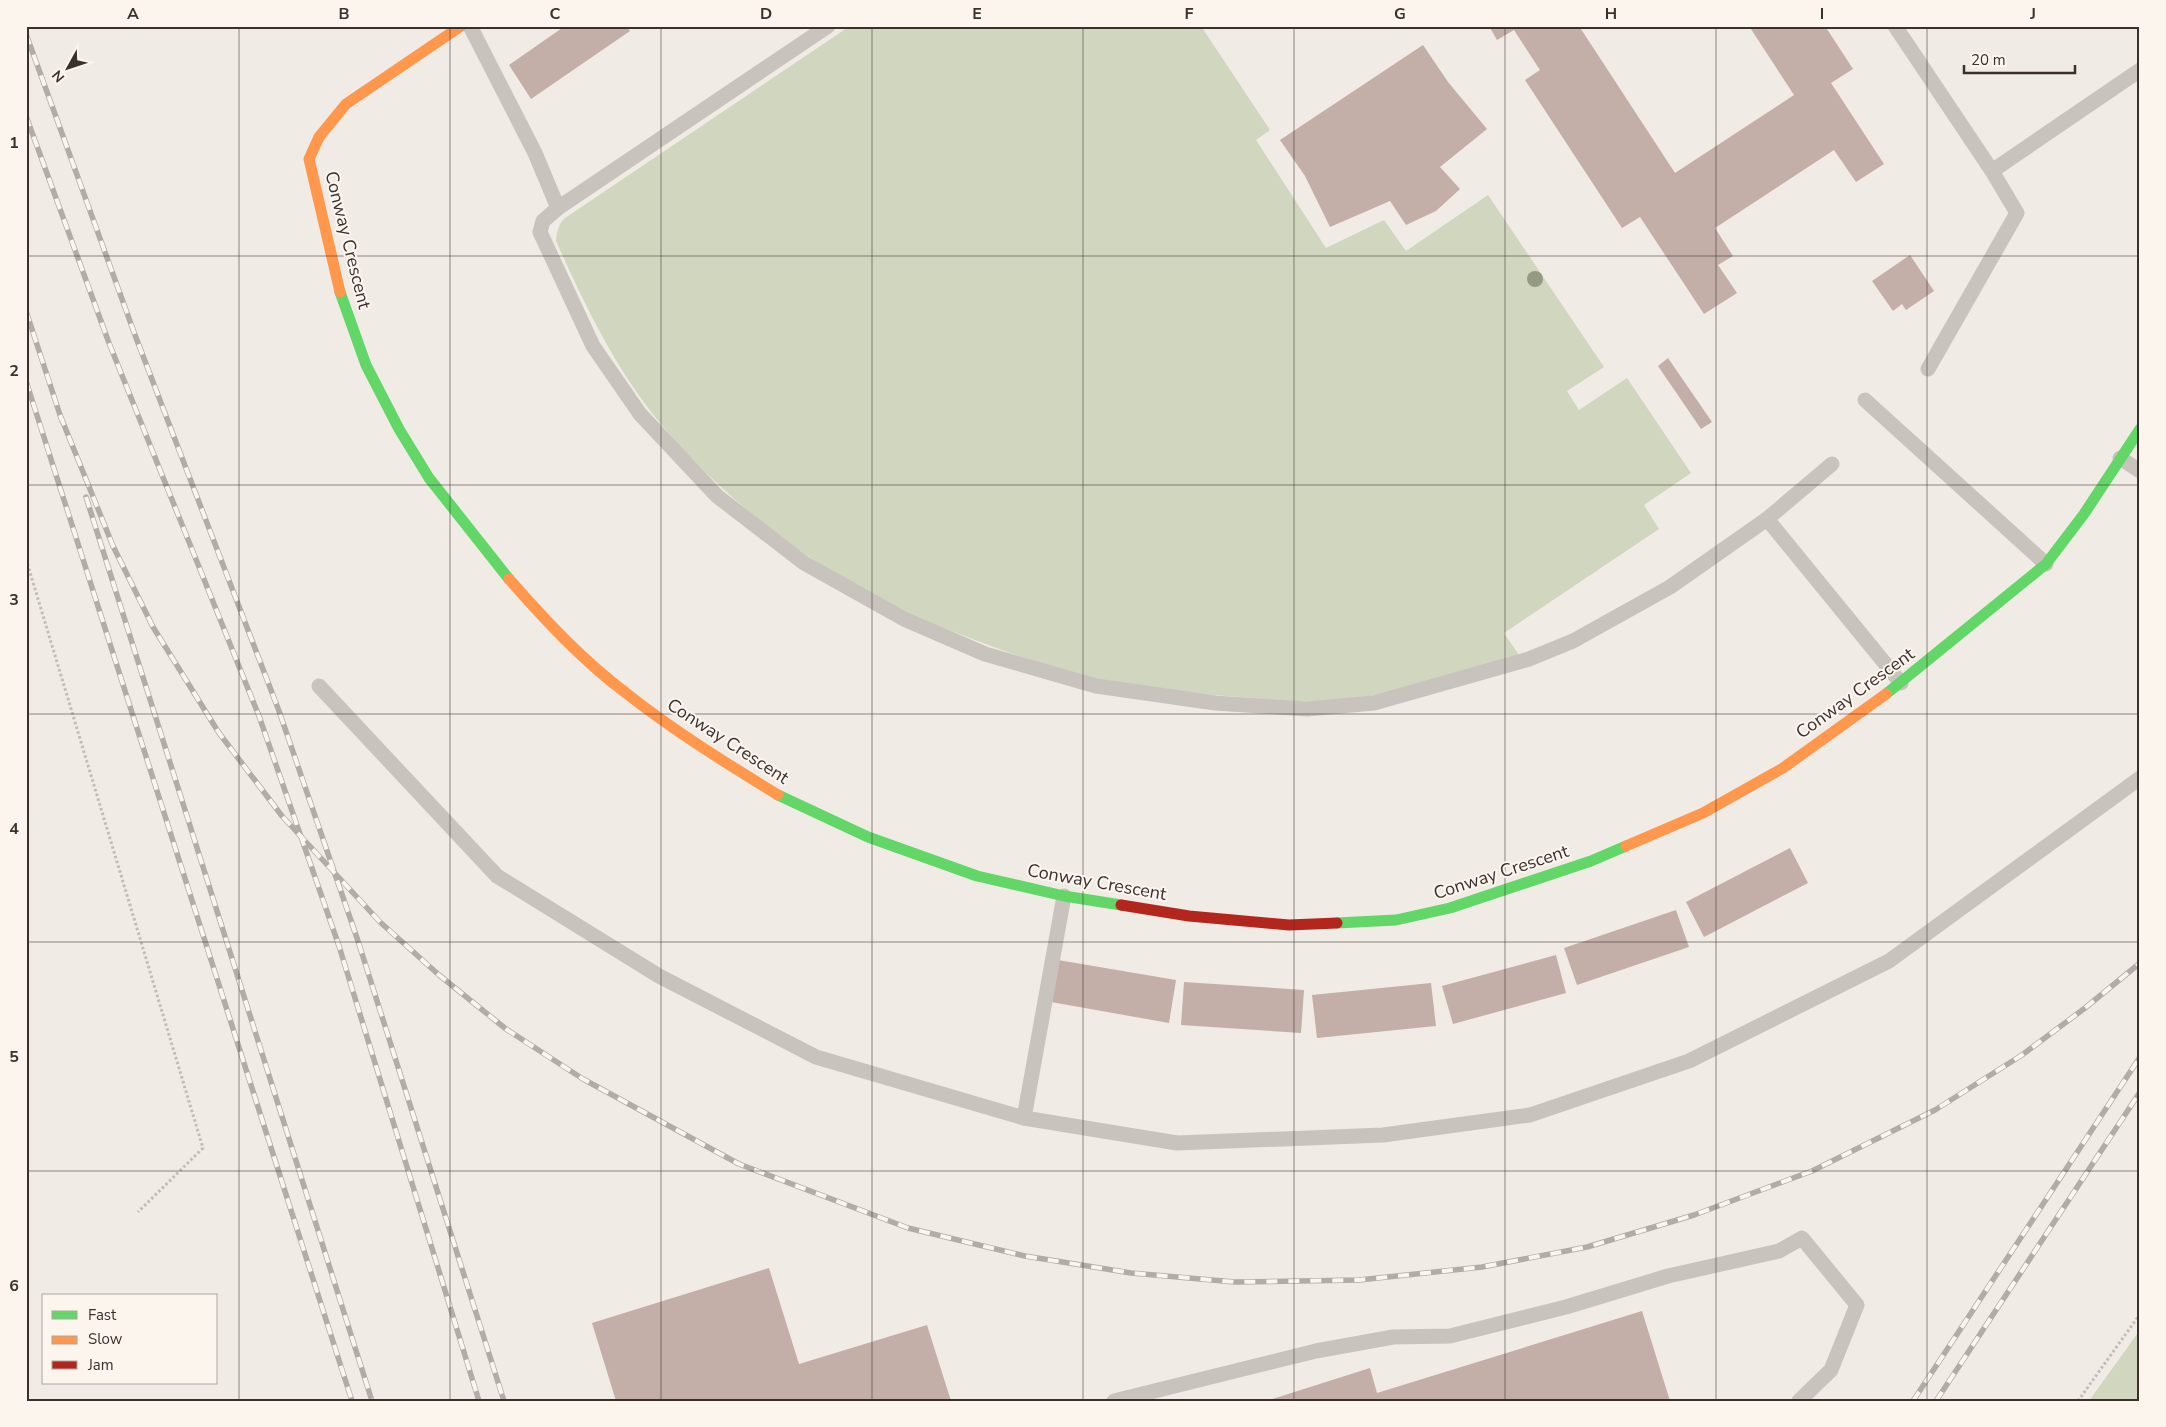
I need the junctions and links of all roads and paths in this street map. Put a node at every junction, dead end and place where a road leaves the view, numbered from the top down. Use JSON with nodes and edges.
{"nodes":[{"id":1,"x":461,"y":26,"type":"edge"},
{"id":2,"x":470,"y":26,"type":"edge"},
{"id":3,"x":828,"y":26,"type":"edge"},
{"id":4,"x":1894,"y":26,"type":"edge"},
{"id":5,"x":2140,"y":70,"type":"edge"},
{"id":6,"x":1992,"y":171,"type":"junction"},
{"id":7,"x":558,"y":208,"type":"junction"},
{"id":8,"x":1928,"y":370,"type":"dead end"},
{"id":9,"x":1865,"y":400,"type":"dead end"},
{"id":10,"x":2140,"y":429,"type":"edge"},
{"id":11,"x":2120,"y":458,"type":"junction"},
{"id":12,"x":1832,"y":464,"type":"dead end"},
{"id":13,"x":2140,"y":471,"type":"edge"},
{"id":14,"x":1767,"y":518,"type":"junction"},
{"id":15,"x":26,"y":559,"type":"edge"},
{"id":16,"x":2046,"y":564,"type":"junction"},
{"id":17,"x":1901,"y":683,"type":"junction"},
{"id":18,"x":319,"y":686,"type":"dead end"},
{"id":19,"x":2140,"y":778,"type":"edge"},
{"id":20,"x":1064,"y":896,"type":"junction"},
{"id":21,"x":1024,"y":1118,"type":"junction"},
{"id":22,"x":138,"y":1212,"type":"dead end"},
{"id":23,"x":2140,"y":1314,"type":"edge"},
{"id":24,"x":1114,"y":1401,"type":"edge"},
{"id":25,"x":1799,"y":1401,"type":"edge"},
{"id":26,"x":2078,"y":1401,"type":"edge"}],
"edges":[{"from":1,"to":20,"type":"street","name":"Conway Crescent"},
{"from":2,"to":7,"type":"lane"},
{"from":3,"to":7,"type":"lane"},
{"from":4,"to":6,"type":"lane"},
{"from":5,"to":6,"type":"lane"},
{"from":6,"to":8,"type":"lane"},
{"from":7,"to":14,"type":"lane"},
{"from":9,"to":16,"type":"lane"},
{"from":10,"to":11,"type":"street","name":"Conway Crescent"},
{"from":11,"to":13,"type":"lane"},
{"from":11,"to":16,"type":"street","name":"Conway Crescent"},
{"from":12,"to":14,"type":"lane"},
{"from":14,"to":17,"type":"lane"},
{"from":15,"to":22,"type":"path"},
{"from":16,"to":17,"type":"street","name":"Conway Crescent"},
{"from":17,"to":20,"type":"street","name":"Conway Crescent"},
{"from":18,"to":21,"type":"lane"},
{"from":19,"to":21,"type":"lane"},
{"from":20,"to":21,"type":"lane"},
{"from":23,"to":26,"type":"path"},
{"from":24,"to":25,"type":"lane"}]}
